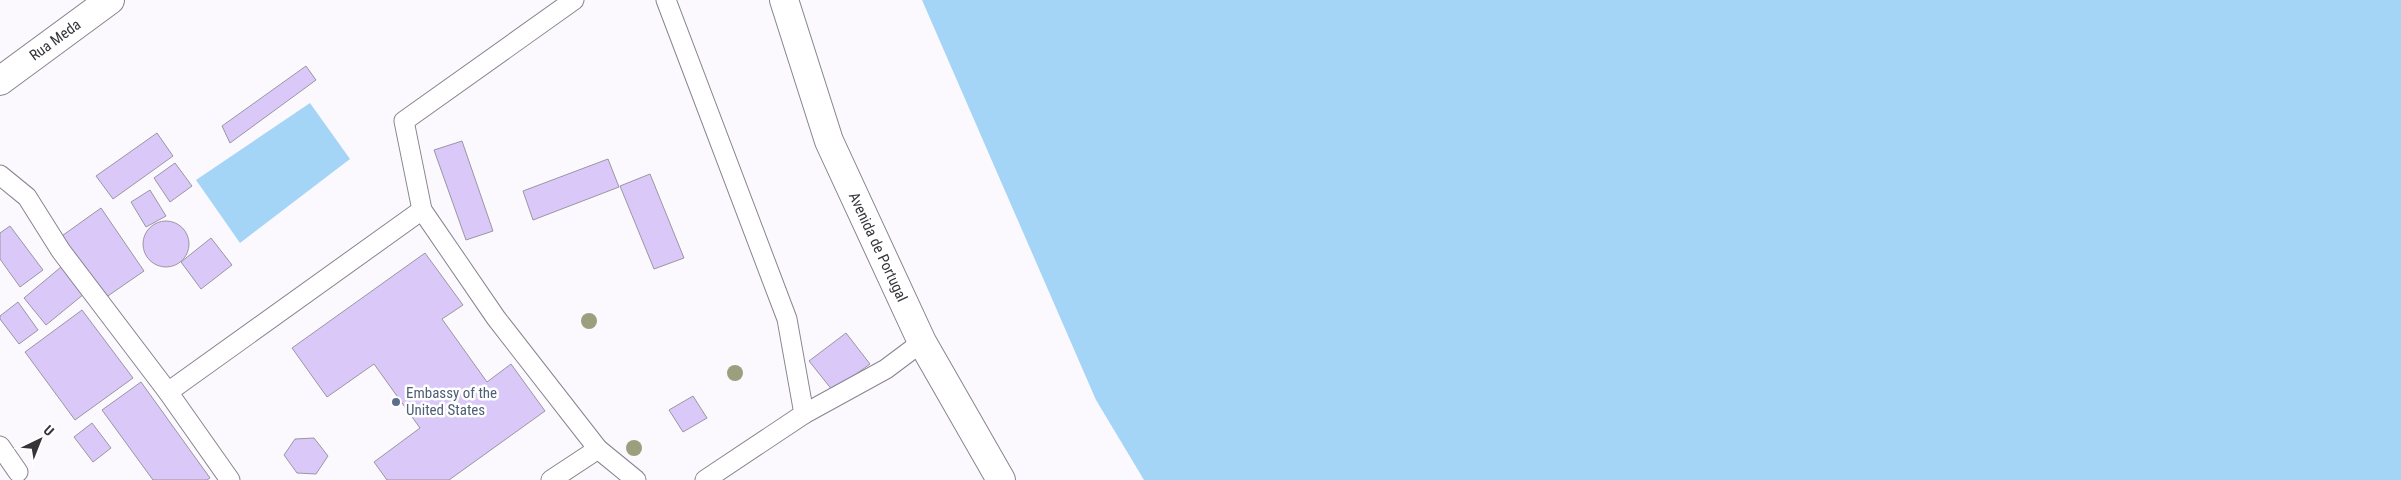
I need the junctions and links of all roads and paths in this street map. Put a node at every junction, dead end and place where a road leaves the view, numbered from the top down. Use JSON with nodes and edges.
{"nodes":[{"id":1,"x":110,"y":0,"type":"edge"},
{"id":2,"x":574,"y":0,"type":"edge"},
{"id":3,"x":666,"y":0,"type":"edge"},
{"id":4,"x":784,"y":0,"type":"edge"},
{"id":5,"x":0,"y":81,"type":"edge"},
{"id":6,"x":0,"y":175,"type":"edge"},
{"id":7,"x":422,"y":210,"type":"junction"},
{"id":8,"x":922,"y":342,"type":"junction"},
{"id":9,"x":168,"y":392,"type":"junction"},
{"id":10,"x":804,"y":414,"type":"junction"},
{"id":11,"x":0,"y":446,"type":"edge"},
{"id":12,"x":598,"y":449,"type":"junction"},
{"id":13,"x":18,"y":472,"type":"dead end"},
{"id":14,"x":230,"y":480,"type":"edge"},
{"id":15,"x":551,"y":480,"type":"edge"},
{"id":16,"x":636,"y":480,"type":"edge"},
{"id":17,"x":705,"y":480,"type":"edge"},
{"id":18,"x":1001,"y":480,"type":"edge"}],
"edges":[{"from":1,"to":5,"type":"main road","name":"Rua Meda"},
{"from":2,"to":7,"type":"lane"},
{"from":3,"to":10,"type":"lane"},
{"from":4,"to":8,"type":"main road","name":"Avenida de Portugal"},
{"from":6,"to":9,"type":"lane"},
{"from":7,"to":9,"type":"lane"},
{"from":7,"to":12,"type":"lane"},
{"from":8,"to":10,"type":"lane"},
{"from":8,"to":18,"type":"main road","name":"Avenida de Portugal"},
{"from":9,"to":14,"type":"lane"},
{"from":10,"to":17,"type":"lane"},
{"from":11,"to":13,"type":"lane"},
{"from":12,"to":15,"type":"lane"},
{"from":12,"to":16,"type":"lane"}]}
